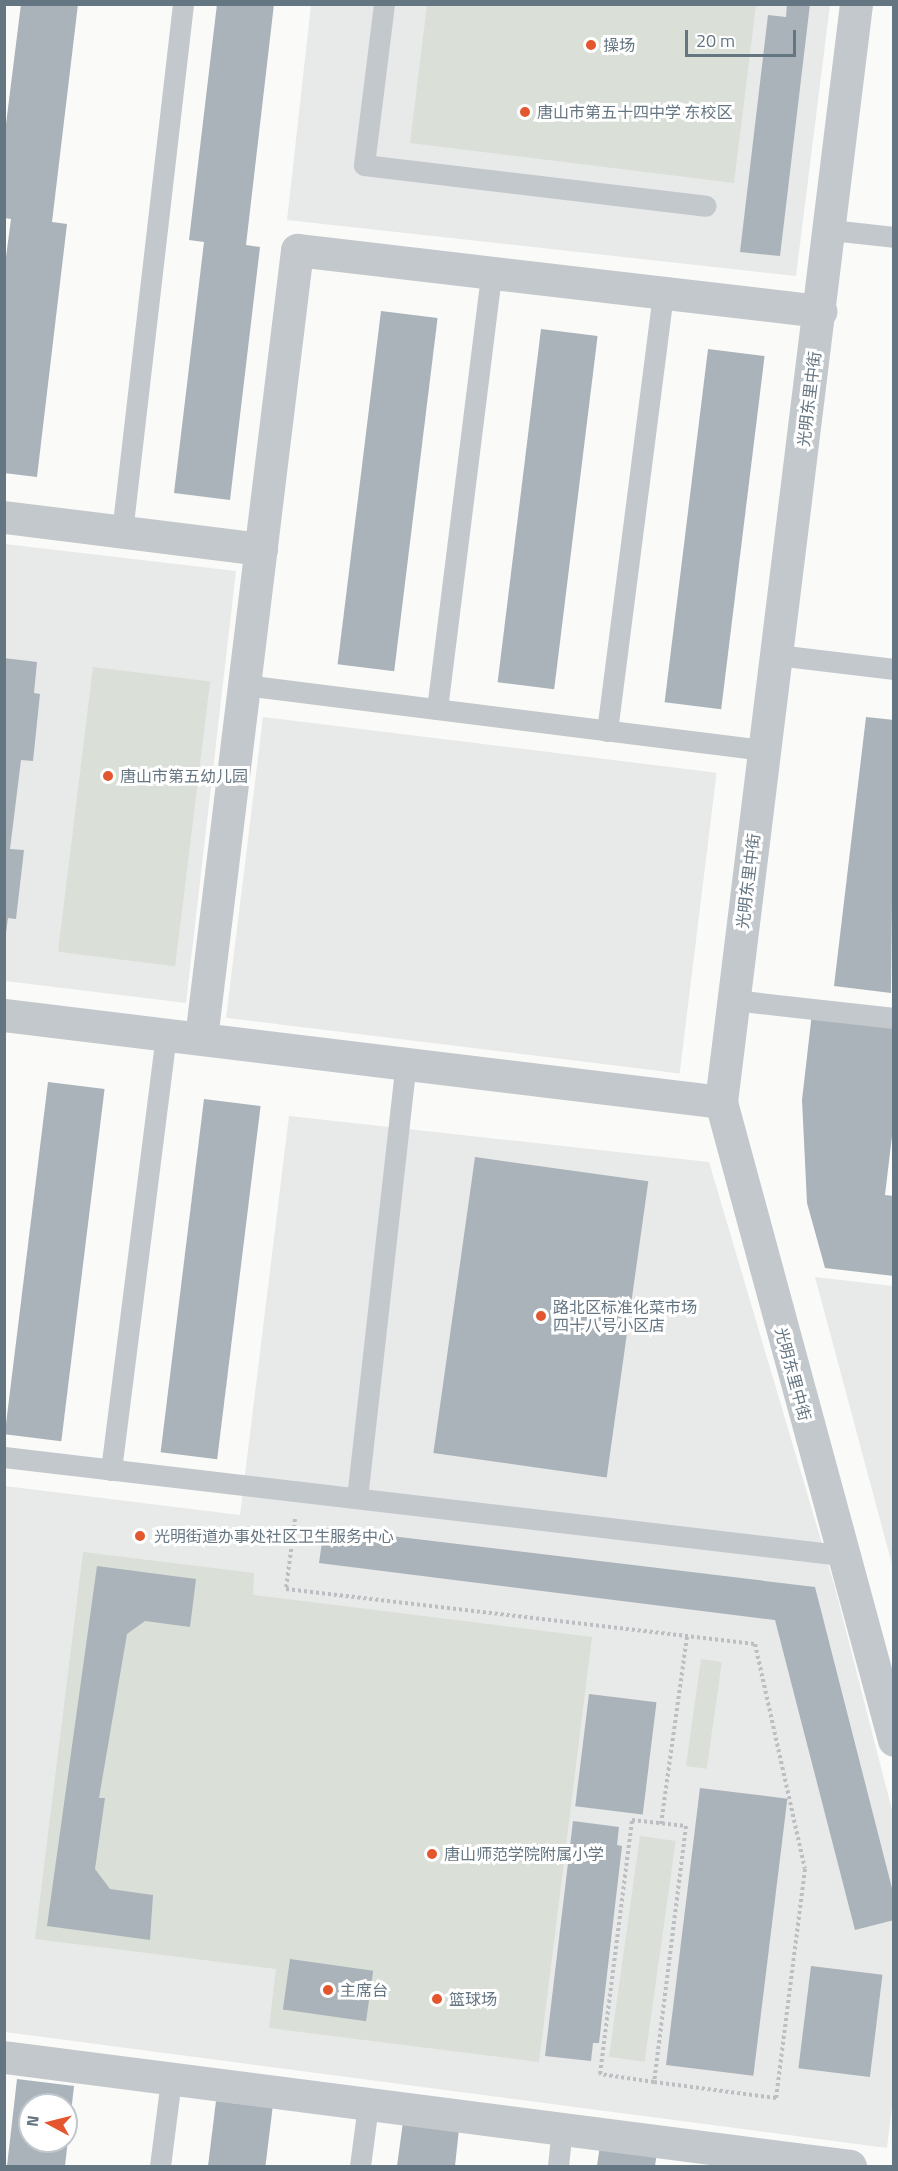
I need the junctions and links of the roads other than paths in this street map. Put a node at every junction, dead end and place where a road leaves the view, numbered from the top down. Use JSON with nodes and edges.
{"nodes":[{"id":1,"x":183,"y":4,"type":"edge"},
{"id":2,"x":384,"y":4,"type":"edge"},
{"id":3,"x":856,"y":4,"type":"edge"},
{"id":4,"x":706,"y":206,"type":"dead end"},
{"id":5,"x":831,"y":230,"type":"junction"},
{"id":6,"x":894,"y":237,"type":"edge"},
{"id":7,"x":491,"y":273,"type":"junction"},
{"id":8,"x":663,"y":293,"type":"junction"},
{"id":9,"x":820,"y":311,"type":"junction"},
{"id":10,"x":4,"y":518,"type":"edge"},
{"id":11,"x":122,"y":532,"type":"junction"},
{"id":12,"x":261,"y":549,"type":"junction"},
{"id":13,"x":777,"y":655,"type":"junction"},
{"id":14,"x":894,"y":669,"type":"edge"},
{"id":15,"x":244,"y":685,"type":"junction"},
{"id":16,"x":437,"y":709,"type":"junction"},
{"id":17,"x":607,"y":731,"type":"junction"},
{"id":18,"x":764,"y":750,"type":"junction"},
{"id":19,"x":733,"y":1000,"type":"junction"},
{"id":20,"x":4,"y":1015,"type":"edge"},
{"id":21,"x":894,"y":1018,"type":"edge"},
{"id":22,"x":166,"y":1034,"type":"junction"},
{"id":23,"x":201,"y":1038,"type":"junction"},
{"id":24,"x":405,"y":1064,"type":"junction"},
{"id":25,"x":721,"y":1102,"type":"junction"},
{"id":26,"x":4,"y":1457,"type":"edge"},
{"id":27,"x":111,"y":1470,"type":"junction"},
{"id":28,"x":357,"y":1498,"type":"junction"},
{"id":29,"x":841,"y":1555,"type":"junction"},
{"id":30,"x":894,"y":1740,"type":"edge"},
{"id":31,"x":4,"y":2057,"type":"edge"},
{"id":32,"x":171,"y":2080,"type":"junction"},
{"id":33,"x":368,"y":2105,"type":"junction"},
{"id":34,"x":562,"y":2130,"type":"junction"},
{"id":35,"x":749,"y":2160,"type":"edge"},
{"id":36,"x":160,"y":2166,"type":"edge"},
{"id":37,"x":360,"y":2166,"type":"edge"},
{"id":38,"x":558,"y":2166,"type":"edge"},
{"id":39,"x":850,"y":2166,"type":"edge"}],
"edges":[{"from":1,"to":11,"type":"lane"},
{"from":2,"to":4,"type":"lane"},
{"from":3,"to":5,"type":"street","name":"光明东里中街"},
{"from":5,"to":6,"type":"lane"},
{"from":5,"to":9,"type":"street","name":"光明东里中街"},
{"from":7,"to":8,"type":"street"},
{"from":7,"to":12,"type":"street"},
{"from":7,"to":16,"type":"lane"},
{"from":8,"to":9,"type":"street"},
{"from":8,"to":17,"type":"lane"},
{"from":9,"to":13,"type":"street","name":"光明东里中街"},
{"from":10,"to":11,"type":"street"},
{"from":11,"to":12,"type":"street"},
{"from":12,"to":15,"type":"street"},
{"from":13,"to":14,"type":"lane"},
{"from":13,"to":18,"type":"street","name":"光明东里中街"},
{"from":15,"to":16,"type":"lane"},
{"from":15,"to":23,"type":"street"},
{"from":16,"to":17,"type":"lane"},
{"from":17,"to":18,"type":"lane"},
{"from":18,"to":19,"type":"street","name":"光明东里中街"},
{"from":19,"to":21,"type":"lane"},
{"from":19,"to":25,"type":"street","name":"光明东里中街"},
{"from":20,"to":22,"type":"street"},
{"from":22,"to":23,"type":"street"},
{"from":22,"to":27,"type":"lane"},
{"from":23,"to":24,"type":"street"},
{"from":24,"to":25,"type":"street"},
{"from":24,"to":28,"type":"lane"},
{"from":25,"to":29,"type":"street","name":"光明东里中街"},
{"from":26,"to":27,"type":"lane"},
{"from":27,"to":28,"type":"lane"},
{"from":28,"to":29,"type":"lane"},
{"from":29,"to":30,"type":"street","name":"光明东里中街"},
{"from":31,"to":32,"type":"street"},
{"from":32,"to":33,"type":"street"},
{"from":32,"to":36,"type":"lane"},
{"from":33,"to":34,"type":"street"},
{"from":33,"to":37,"type":"lane"},
{"from":34,"to":35,"type":"street"},
{"from":34,"to":38,"type":"lane"},
{"from":35,"to":39,"type":"street"}]}
